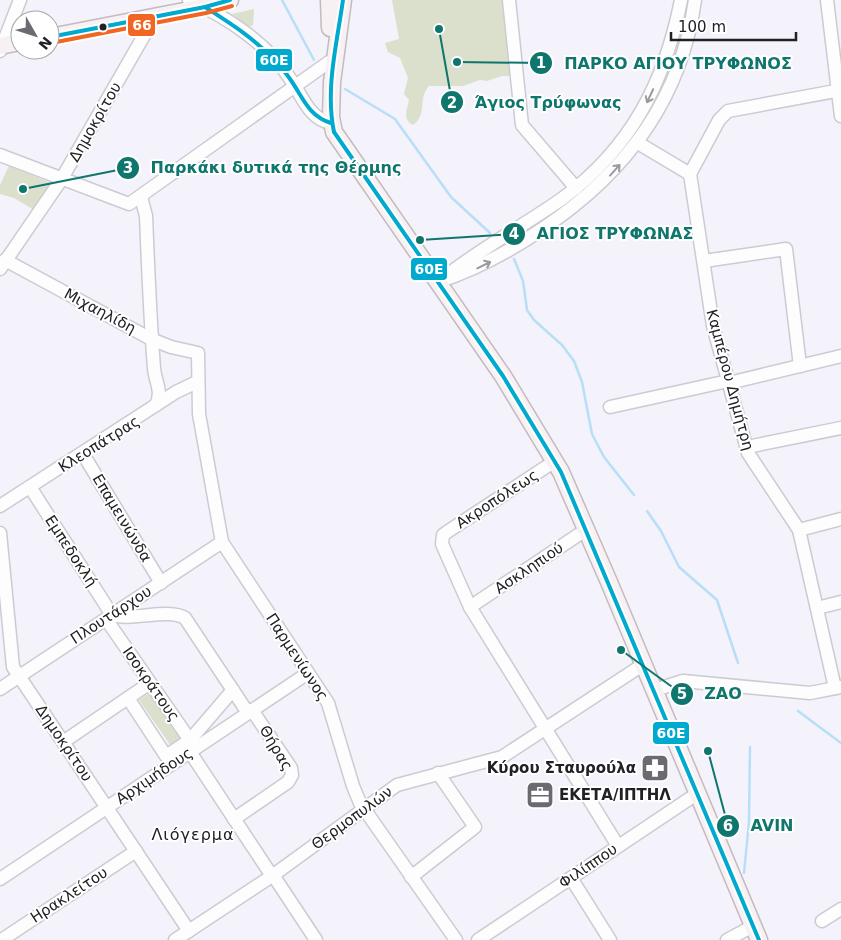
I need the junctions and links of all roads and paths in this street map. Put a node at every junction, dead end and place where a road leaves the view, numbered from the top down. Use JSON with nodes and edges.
{"nodes":[{"id":1,"x":20,"y":0,"type":"edge"},
{"id":2,"x":188,"y":0,"type":"edge"},
{"id":3,"x":230,"y":0,"type":"edge"},
{"id":4,"x":329,"y":0,"type":"edge"},
{"id":5,"x":343,"y":0,"type":"edge"},
{"id":6,"x":509,"y":0,"type":"edge"},
{"id":7,"x":681,"y":0,"type":"edge"},
{"id":8,"x":695,"y":0,"type":"edge"},
{"id":9,"x":827,"y":0,"type":"edge"},
{"id":10,"x":205,"y":7,"type":"junction"},
{"id":11,"x":146,"y":19,"type":"junction"},
{"id":12,"x":60,"y":35,"type":"edge"},
{"id":13,"x":1,"y":47,"type":"edge"},
{"id":14,"x":329,"y":62,"type":"junction"},
{"id":15,"x":332,"y":82,"type":"junction"},
{"id":16,"x":296,"y":86,"type":"junction"},
{"id":17,"x":839,"y":91,"type":"edge"},
{"id":18,"x":841,"y":116,"type":"edge"},
{"id":19,"x":331,"y":123,"type":"junction"},
{"id":20,"x":638,"y":143,"type":"junction"},
{"id":21,"x":0,"y":155,"type":"edge"},
{"id":22,"x":690,"y":174,"type":"junction"},
{"id":23,"x":62,"y":180,"type":"junction"},
{"id":24,"x":576,"y":188,"type":"junction"},
{"id":25,"x":141,"y":197,"type":"junction"},
{"id":26,"x":704,"y":262,"type":"junction"},
{"id":27,"x":3,"y":265,"type":"edge"},
{"id":28,"x":438,"y":282,"type":"junction"},
{"id":29,"x":151,"y":339,"type":"junction"},
{"id":30,"x":198,"y":353,"type":"joint"},
{"id":31,"x":841,"y":356,"type":"edge"},
{"id":32,"x":800,"y":366,"type":"junction"},
{"id":33,"x":197,"y":382,"type":"junction"},
{"id":34,"x":729,"y":382,"type":"junction"},
{"id":35,"x":156,"y":405,"type":"junction"},
{"id":36,"x":610,"y":407,"type":"dead end"},
{"id":37,"x":841,"y":428,"type":"edge"},
{"id":38,"x":747,"y":447,"type":"junction"},
{"id":39,"x":83,"y":454,"type":"junction"},
{"id":40,"x":555,"y":462,"type":"junction"},
{"id":41,"x":30,"y":487,"type":"junction"},
{"id":42,"x":0,"y":506,"type":"edge"},
{"id":43,"x":841,"y":519,"type":"edge"},
{"id":44,"x":587,"y":529,"type":"junction"},
{"id":45,"x":799,"y":530,"type":"junction"},
{"id":46,"x":0,"y":533,"type":"edge"},
{"id":47,"x":222,"y":542,"type":"junction"},
{"id":48,"x":161,"y":583,"type":"junction"},
{"id":49,"x":841,"y":602,"type":"edge"},
{"id":50,"x":470,"y":607,"type":"junction"},
{"id":51,"x":817,"y":608,"type":"junction"},
{"id":52,"x":109,"y":617,"type":"junction"},
{"id":53,"x":644,"y":664,"type":"junction"},
{"id":54,"x":308,"y":673,"type":"junction"},
{"id":55,"x":19,"y":676,"type":"junction"},
{"id":56,"x":150,"y":683,"type":"junction"},
{"id":57,"x":838,"y":687,"type":"edge"},
{"id":58,"x":0,"y":689,"type":"edge"},
{"id":59,"x":233,"y":690,"type":"junction"},
{"id":60,"x":655,"y":690,"type":"junction"},
{"id":61,"x":128,"y":698,"type":"junction"},
{"id":62,"x":250,"y":711,"type":"junction"},
{"id":63,"x":546,"y":729,"type":"junction"},
{"id":64,"x":64,"y":742,"type":"junction"},
{"id":65,"x":192,"y":747,"type":"junction"},
{"id":66,"x":438,"y":773,"type":"junction"},
{"id":67,"x":698,"y":793,"type":"junction"},
{"id":68,"x":107,"y":807,"type":"junction"},
{"id":69,"x":363,"y":809,"type":"junction"},
{"id":70,"x":234,"y":819,"type":"junction"},
{"id":71,"x":618,"y":846,"type":"junction"},
{"id":72,"x":136,"y":851,"type":"junction"},
{"id":73,"x":273,"y":875,"type":"junction"},
{"id":74,"x":411,"y":876,"type":"junction"},
{"id":75,"x":571,"y":878,"type":"junction"},
{"id":76,"x":0,"y":879,"type":"edge"},
{"id":77,"x":841,"y":909,"type":"edge"},
{"id":78,"x":822,"y":921,"type":"dead end"},
{"id":79,"x":190,"y":931,"type":"junction"},
{"id":80,"x":756,"y":933,"type":"edge"},
{"id":81,"x":2,"y":938,"type":"edge"},
{"id":82,"x":175,"y":940,"type":"edge"},
{"id":83,"x":316,"y":940,"type":"edge"},
{"id":84,"x":456,"y":940,"type":"edge"},
{"id":85,"x":478,"y":940,"type":"edge"},
{"id":86,"x":610,"y":940,"type":"edge"},
{"id":87,"x":727,"y":940,"type":"edge"}],
"edges":[{"from":1,"to":13,"type":"street"},
{"from":2,"to":10,"type":"street"},
{"from":3,"to":10,"type":"main road"},
{"from":4,"to":14,"type":"main road"},
{"from":5,"to":15,"type":"main road"},
{"from":6,"to":24,"type":"street"},
{"from":7,"to":24,"type":"street","one_way":true},
{"from":8,"to":20,"type":"street"},
{"from":9,"to":17,"type":"street"},
{"from":10,"to":11,"type":"main road"},
{"from":10,"to":16,"type":"street"},
{"from":11,"to":12,"type":"main road"},
{"from":11,"to":23,"type":"street","name":"Δημοκρίτου"},
{"from":14,"to":15,"type":"main road"},
{"from":14,"to":16,"type":"street"},
{"from":15,"to":19,"type":"main road"},
{"from":16,"to":19,"type":"street"},
{"from":16,"to":25,"type":"street"},
{"from":17,"to":18,"type":"street"},
{"from":17,"to":22,"type":"street"},
{"from":19,"to":28,"type":"main road"},
{"from":20,"to":22,"type":"street"},
{"from":28,"to":20,"type":"street","one_way":true},
{"from":21,"to":23,"type":"street"},
{"from":22,"to":26,"type":"street","name":"Καμπέρου Δημήτρη"},
{"from":23,"to":25,"type":"street"},
{"from":23,"to":27,"type":"street","name":"Δημοκρίτου"},
{"from":24,"to":28,"type":"street"},
{"from":25,"to":29,"type":"street"},
{"from":26,"to":32,"type":"street"},
{"from":26,"to":34,"type":"street","name":"Καμπέρου Δημήτρη"},
{"from":27,"to":29,"type":"street","name":"Μιχαηλίδη"},
{"from":28,"to":40,"type":"main road"},
{"from":29,"to":30,"type":"street","name":"Μιχαηλίδη"},
{"from":29,"to":35,"type":"street"},
{"from":30,"to":33,"type":"street","name":"Παρμενίωνος"},
{"from":31,"to":32,"type":"street"},
{"from":32,"to":34,"type":"street"},
{"from":33,"to":35,"type":"street","name":"Κλεοπάτρας"},
{"from":33,"to":47,"type":"street","name":"Παρμενίωνος"},
{"from":34,"to":36,"type":"street"},
{"from":34,"to":38,"type":"street","name":"Καμπέρου Δημήτρη"},
{"from":35,"to":39,"type":"street","name":"Κλεοπάτρας"},
{"from":37,"to":38,"type":"street"},
{"from":38,"to":45,"type":"street","name":"Καμπέρου Δημήτρη"},
{"from":39,"to":41,"type":"street","name":"Κλεοπάτρας"},
{"from":39,"to":48,"type":"street","name":"Επαμεινώνδα"},
{"from":40,"to":44,"type":"main road"},
{"from":40,"to":50,"type":"street","name":"Ακροπόλεως"},
{"from":41,"to":42,"type":"street","name":"Κλεοπάτρας"},
{"from":41,"to":52,"type":"street","name":"Εμπεδοκλή"},
{"from":43,"to":45,"type":"street"},
{"from":44,"to":50,"type":"street","name":"Ασκληπιού"},
{"from":44,"to":53,"type":"main road"},
{"from":45,"to":51,"type":"street","name":"Καμπέρου Δημήτρη"},
{"from":46,"to":55,"type":"street","name":"Δημοκρίτου"},
{"from":47,"to":48,"type":"street","name":"Πλουτάρχου"},
{"from":47,"to":54,"type":"street","name":"Παρμενίωνος"},
{"from":48,"to":52,"type":"street","name":"Πλουτάρχου"},
{"from":49,"to":51,"type":"street"},
{"from":50,"to":63,"type":"street"},
{"from":51,"to":57,"type":"street","name":"Καμπέρου Δημήτρη"},
{"from":52,"to":55,"type":"street","name":"Πλουτάρχου"},
{"from":52,"to":56,"type":"street","name":"Ισοκράτους"},
{"from":52,"to":59,"type":"street"},
{"from":53,"to":60,"type":"main road"},
{"from":53,"to":63,"type":"street","name":"Θερμοπυλών"},
{"from":54,"to":62,"type":"street","name":"Αρχιμήδους"},
{"from":54,"to":69,"type":"street","name":"Παρμενίωνος"},
{"from":55,"to":58,"type":"street","name":"Πλουτάρχου"},
{"from":55,"to":64,"type":"street","name":"Δημοκρίτου"},
{"from":56,"to":61,"type":"street"},
{"from":56,"to":65,"type":"street","name":"Ισοκράτους"},
{"from":57,"to":60,"type":"street"},
{"from":59,"to":62,"type":"street"},
{"from":59,"to":65,"type":"street"},
{"from":60,"to":67,"type":"main road"},
{"from":61,"to":64,"type":"street"},
{"from":61,"to":65,"type":"street"},
{"from":62,"to":65,"type":"street","name":"Αρχιμήδους"},
{"from":62,"to":70,"type":"street","name":"Θήρας"},
{"from":63,"to":66,"type":"street","name":"Θερμοπυλών"},
{"from":63,"to":71,"type":"street"},
{"from":64,"to":68,"type":"street","name":"Δημοκρίτου"},
{"from":65,"to":68,"type":"street","name":"Αρχιμήδους"},
{"from":65,"to":70,"type":"street","name":"Ισοκράτους"},
{"from":66,"to":69,"type":"street","name":"Θερμοπυλών"},
{"from":66,"to":74,"type":"street"},
{"from":67,"to":71,"type":"street","name":"Φιλίππου"},
{"from":67,"to":80,"type":"main road"},
{"from":68,"to":72,"type":"street","name":"Δημοκρίτου"},
{"from":68,"to":76,"type":"street","name":"Αρχιμήδους"},
{"from":69,"to":73,"type":"street","name":"Θερμοπυλών"},
{"from":69,"to":74,"type":"street","name":"Παρμενίωνος"},
{"from":70,"to":73,"type":"street","name":"Ισοκράτους"},
{"from":71,"to":75,"type":"street","name":"Φιλίππου"},
{"from":72,"to":79,"type":"street","name":"Δημοκρίτου"},
{"from":72,"to":81,"type":"street","name":"Ηρακλείτου"},
{"from":73,"to":79,"type":"street","name":"Θερμοπυλών"},
{"from":73,"to":83,"type":"street","name":"Ισοκράτους"},
{"from":74,"to":84,"type":"street","name":"Παρμενίωνος"},
{"from":75,"to":85,"type":"street","name":"Φιλίππου"},
{"from":75,"to":86,"type":"street"},
{"from":77,"to":78,"type":"street"},
{"from":79,"to":82,"type":"street","name":"Θερμοπυλών"},
{"from":80,"to":87,"type":"street"}]}
